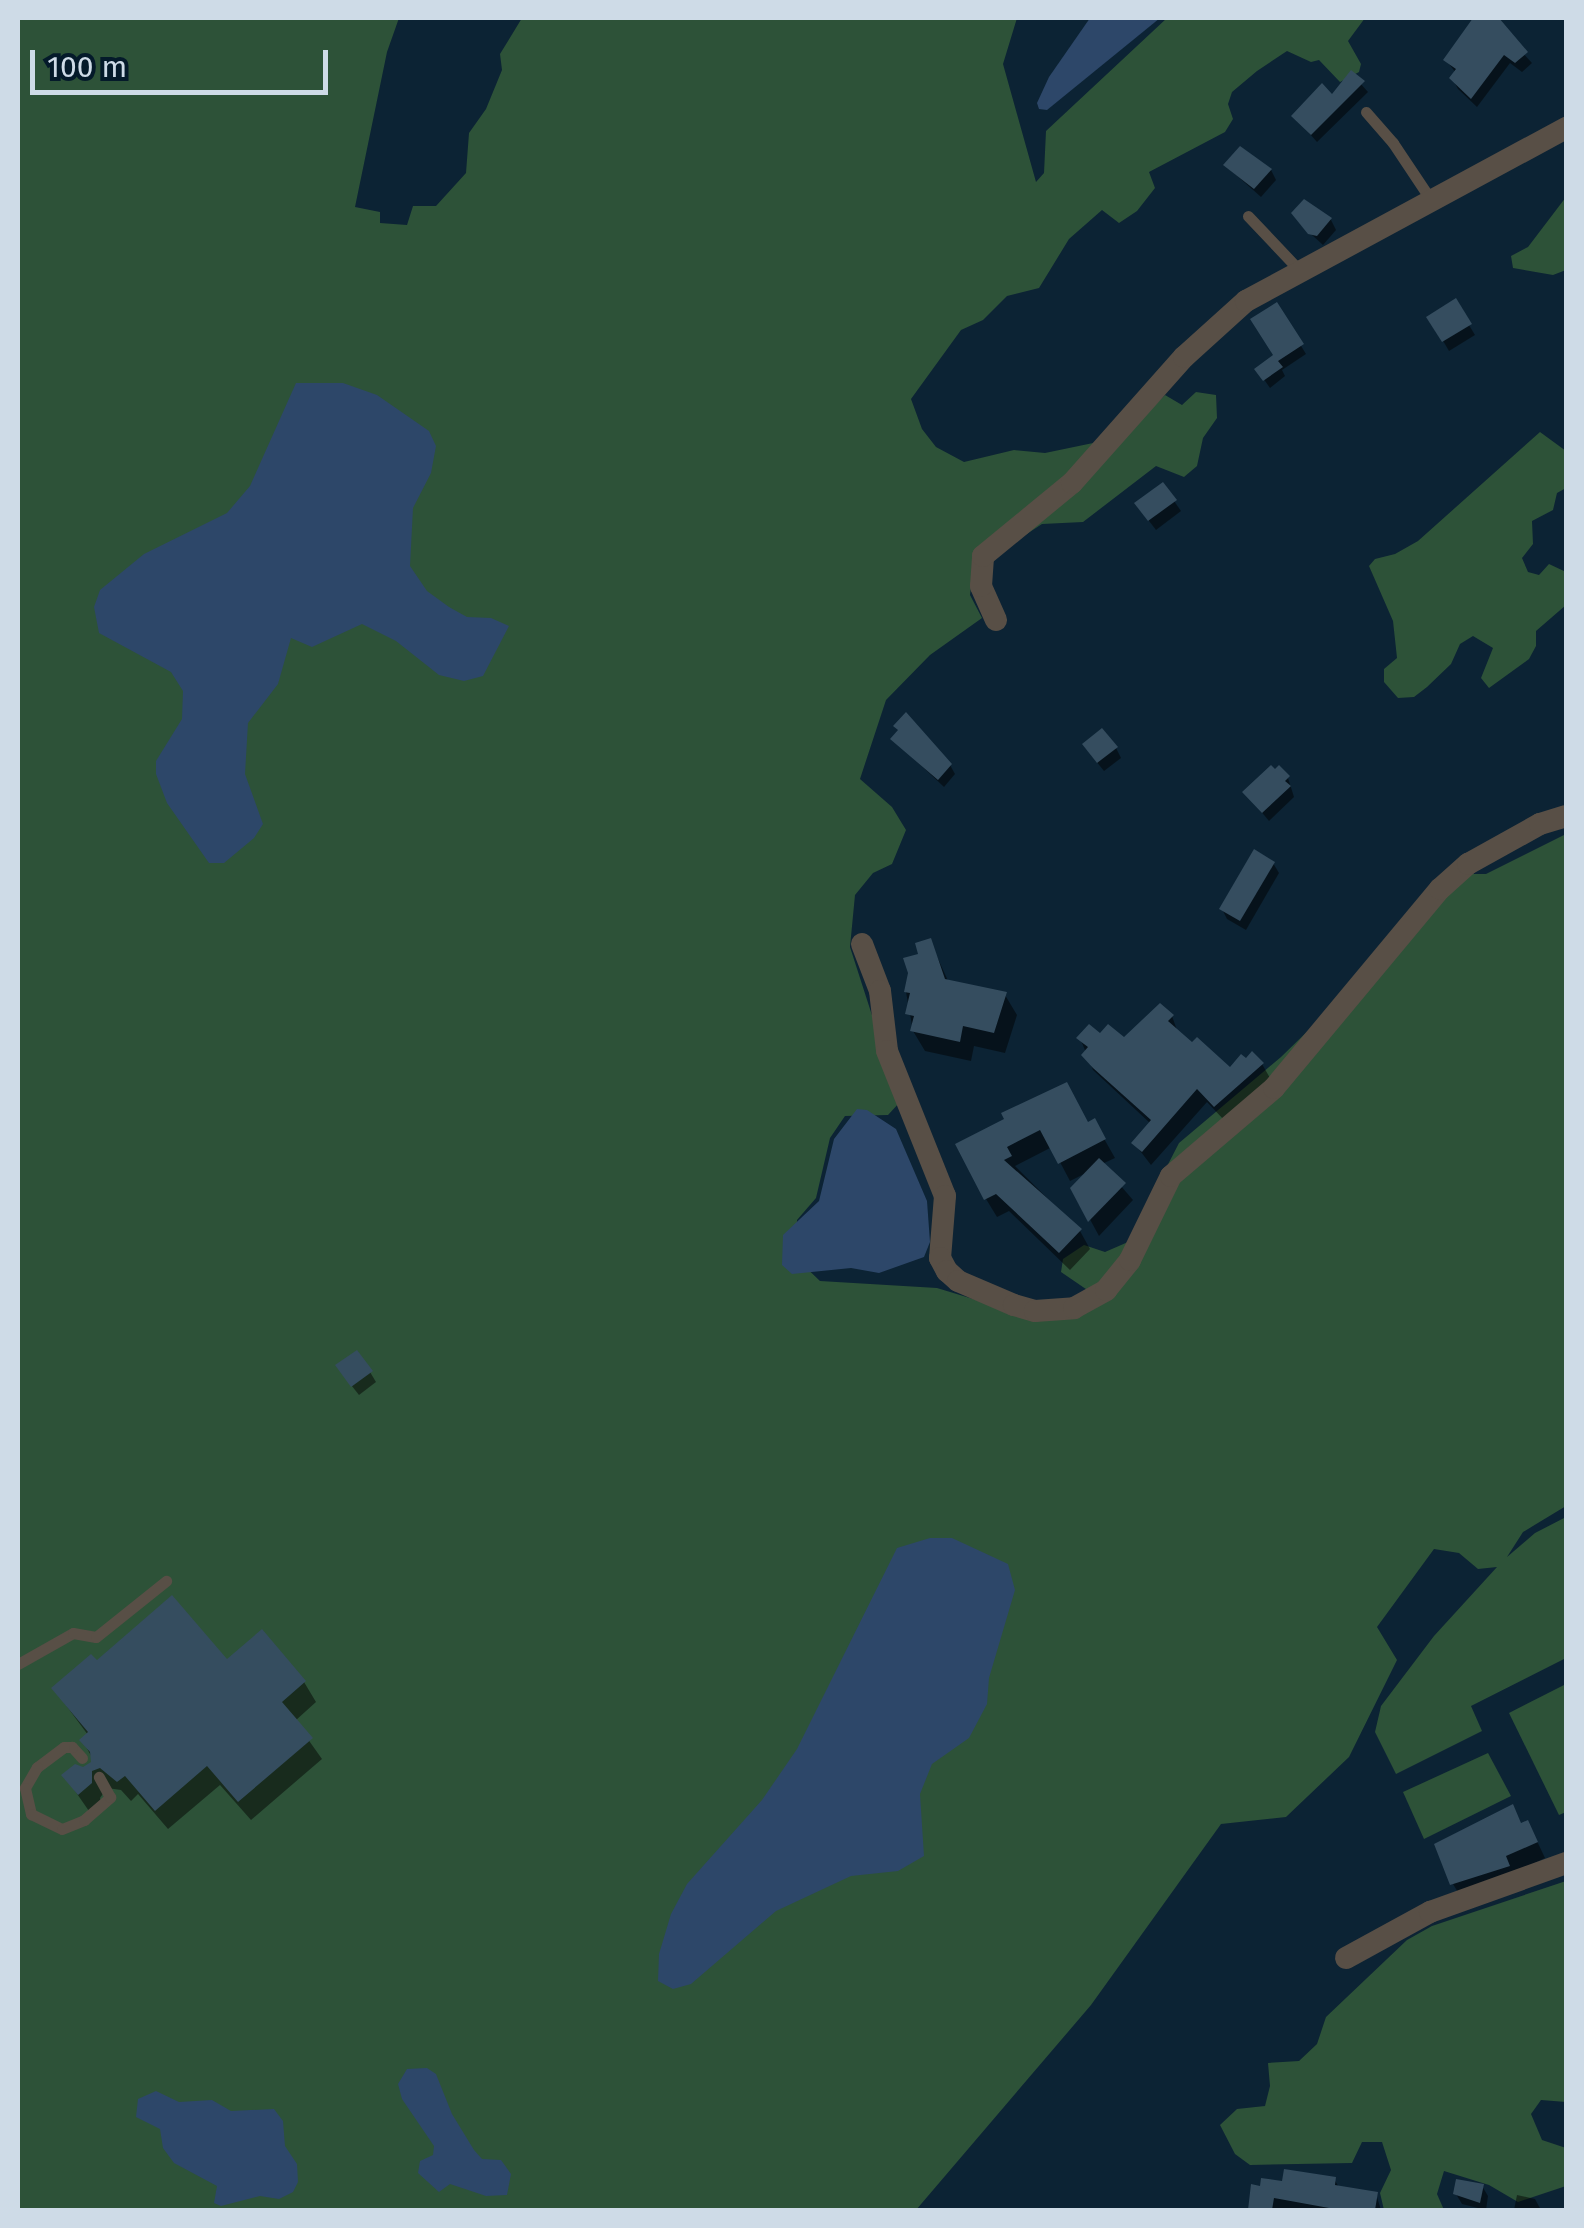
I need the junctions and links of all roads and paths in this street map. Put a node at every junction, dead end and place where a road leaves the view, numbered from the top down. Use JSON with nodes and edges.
{"nodes":[{"id":1,"x":1366,"y":112,"type":"dead end"},
{"id":2,"x":1566,"y":128,"type":"edge"},
{"id":3,"x":1430,"y":200,"type":"junction"},
{"id":4,"x":1248,"y":216,"type":"dead end"},
{"id":5,"x":1299,"y":270,"type":"junction"},
{"id":6,"x":996,"y":620,"type":"dead end"},
{"id":7,"x":1566,"y":816,"type":"edge"},
{"id":8,"x":862,"y":944,"type":"dead end"},
{"id":9,"x":166,"y":1581,"type":"dead end"},
{"id":10,"x":18,"y":1664,"type":"edge"},
{"id":11,"x":82,"y":1758,"type":"dead end"},
{"id":12,"x":99,"y":1777,"type":"dead end"},
{"id":13,"x":1566,"y":1864,"type":"edge"},
{"id":14,"x":1346,"y":1958,"type":"dead end"}],
"edges":[{"from":1,"to":3,"type":"lane"},
{"from":2,"to":3,"type":"street"},
{"from":3,"to":5,"type":"street"},
{"from":4,"to":5,"type":"lane"},
{"from":5,"to":6,"type":"street"},
{"from":7,"to":8,"type":"street"},
{"from":9,"to":10,"type":"lane"},
{"from":11,"to":12,"type":"lane"},
{"from":13,"to":14,"type":"street"}]}
